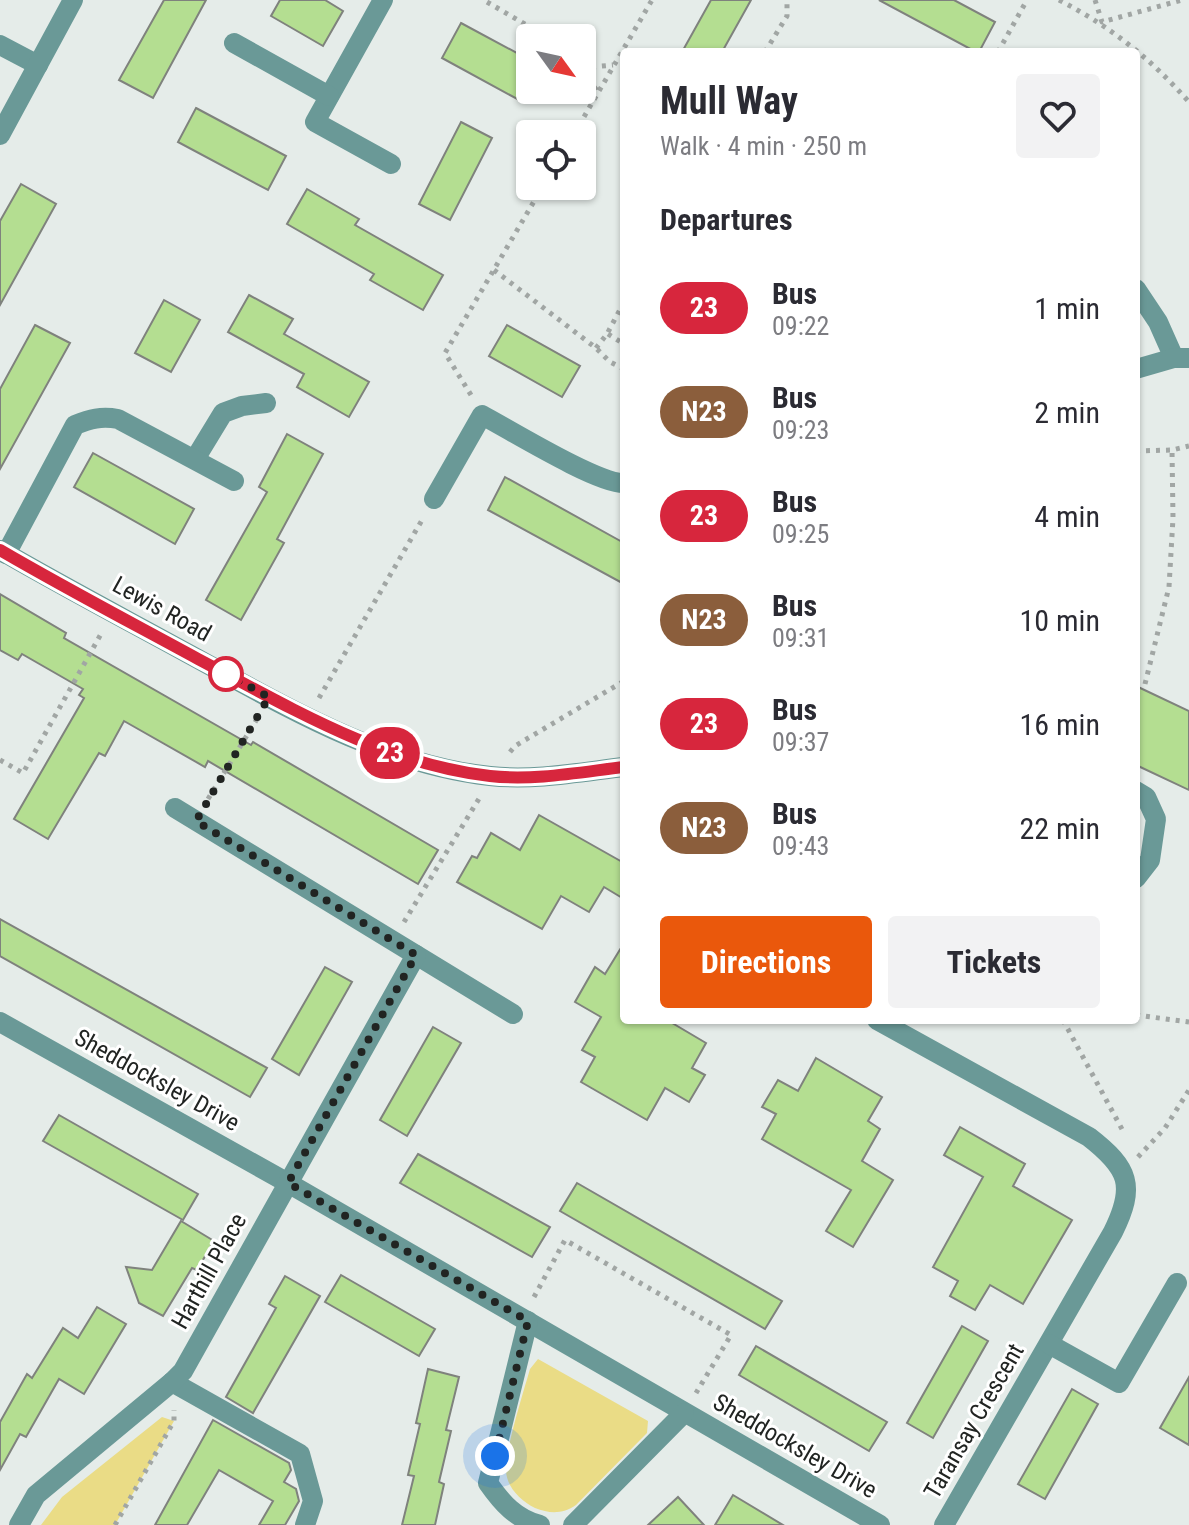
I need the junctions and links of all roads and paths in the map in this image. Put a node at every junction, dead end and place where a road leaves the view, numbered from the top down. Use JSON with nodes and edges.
{"nodes":[{"id":1,"x":73,"y":0,"type":"edge"},
{"id":2,"x":383,"y":0,"type":"edge"},
{"id":3,"x":652,"y":0,"type":"edge"},
{"id":4,"x":787,"y":0,"type":"edge"},
{"id":5,"x":1027,"y":0,"type":"edge"},
{"id":6,"x":1059,"y":0,"type":"edge"},
{"id":7,"x":1095,"y":0,"type":"edge"},
{"id":8,"x":1182,"y":0,"type":"edge"},
{"id":9,"x":487,"y":1,"type":"edge"},
{"id":10,"x":1102,"y":22,"type":"junction"},
{"id":11,"x":526,"y":24,"type":"edge"},
{"id":12,"x":234,"y":43,"type":"dead end"},
{"id":13,"x":0,"y":45,"type":"edge"},
{"id":14,"x":624,"y":48,"type":"edge"},
{"id":15,"x":767,"y":48,"type":"edge"},
{"id":16,"x":1000,"y":48,"type":"edge"},
{"id":17,"x":1134,"y":48,"type":"edge"},
{"id":18,"x":1140,"y":53,"type":"edge"},
{"id":19,"x":620,"y":55,"type":"edge"},
{"id":20,"x":38,"y":65,"type":"junction"},
{"id":21,"x":614,"y":65,"type":"junction"},
{"id":22,"x":596,"y":68,"type":"edge"},
{"id":23,"x":596,"y":89,"type":"edge"},
{"id":24,"x":598,"y":92,"type":"junction"},
{"id":25,"x":329,"y":96,"type":"junction"},
{"id":26,"x":1189,"y":102,"type":"edge"},
{"id":27,"x":582,"y":120,"type":"edge"},
{"id":28,"x":0,"y":135,"type":"edge"},
{"id":29,"x":391,"y":164,"type":"dead end"},
{"id":30,"x":535,"y":200,"type":"edge"},
{"id":31,"x":494,"y":270,"type":"junction"},
{"id":32,"x":1140,"y":295,"type":"edge"},
{"id":33,"x":620,"y":310,"type":"edge"},
{"id":34,"x":607,"y":334,"type":"junction"},
{"id":35,"x":620,"y":342,"type":"edge"},
{"id":36,"x":596,"y":348,"type":"junction"},
{"id":37,"x":1181,"y":358,"type":"edge"},
{"id":38,"x":620,"y":367,"type":"edge"},
{"id":39,"x":1140,"y":368,"type":"edge"},
{"id":40,"x":266,"y":403,"type":"dead end"},
{"id":41,"x":482,"y":415,"type":"junction"},
{"id":42,"x":1189,"y":446,"type":"edge"},
{"id":43,"x":1172,"y":450,"type":"junction"},
{"id":44,"x":1140,"y":451,"type":"edge"},
{"id":45,"x":195,"y":459,"type":"junction"},
{"id":46,"x":234,"y":481,"type":"dead end"},
{"id":47,"x":620,"y":484,"type":"edge"},
{"id":48,"x":434,"y":499,"type":"joint"},
{"id":49,"x":3,"y":552,"type":"edge"},
{"id":50,"x":114,"y":612,"type":"junction"},
{"id":51,"x":1145,"y":684,"type":"dead end"},
{"id":52,"x":269,"y":697,"type":"junction"},
{"id":53,"x":308,"y":716,"type":"junction"},
{"id":54,"x":0,"y":760,"type":"edge"},
{"id":55,"x":620,"y":767,"type":"edge"},
{"id":56,"x":1140,"y":793,"type":"edge"},
{"id":57,"x":175,"y":808,"type":"dead end"},
{"id":58,"x":196,"y":821,"type":"junction"},
{"id":59,"x":1140,"y":873,"type":"edge"},
{"id":60,"x":416,"y":955,"type":"junction"},
{"id":61,"x":513,"y":1014,"type":"dead end"},
{"id":62,"x":1140,"y":1016,"type":"edge"},
{"id":63,"x":0,"y":1022,"type":"edge"},
{"id":64,"x":1189,"y":1022,"type":"edge"},
{"id":65,"x":884,"y":1024,"type":"edge"},
{"id":66,"x":1065,"y":1024,"type":"edge"},
{"id":67,"x":1189,"y":1090,"type":"edge"},
{"id":68,"x":1138,"y":1158,"type":"junction"},
{"id":69,"x":1125,"y":1177,"type":"junction"},
{"id":70,"x":288,"y":1183,"type":"junction"},
{"id":71,"x":1177,"y":1283,"type":"dead end"},
{"id":72,"x":528,"y":1321,"type":"junction"},
{"id":73,"x":1049,"y":1344,"type":"junction"},
{"id":74,"x":172,"y":1382,"type":"junction"},
{"id":75,"x":684,"y":1413,"type":"junction"},
{"id":76,"x":19,"y":1525,"type":"edge"},
{"id":77,"x":115,"y":1525,"type":"edge"},
{"id":78,"x":305,"y":1525,"type":"edge"},
{"id":79,"x":540,"y":1525,"type":"edge"},
{"id":80,"x":573,"y":1525,"type":"edge"},
{"id":81,"x":880,"y":1525,"type":"edge"},
{"id":82,"x":944,"y":1525,"type":"edge"}],
"edges":[{"from":1,"to":20,"type":"street"},
{"from":2,"to":25,"type":"street"},
{"from":3,"to":14,"type":"path"},
{"from":4,"to":15,"type":"path"},
{"from":5,"to":16,"type":"path"},
{"from":6,"to":10,"type":"path"},
{"from":7,"to":10,"type":"path"},
{"from":8,"to":10,"type":"path"},
{"from":9,"to":11,"type":"path"},
{"from":10,"to":17,"type":"path"},
{"from":12,"to":25,"type":"street"},
{"from":13,"to":20,"type":"street"},
{"from":18,"to":26,"type":"path"},
{"from":19,"to":21,"type":"path"},
{"from":20,"to":28,"type":"street"},
{"from":21,"to":22,"type":"path"},
{"from":21,"to":24,"type":"path"},
{"from":23,"to":24,"type":"path"},
{"from":24,"to":27,"type":"path"},
{"from":25,"to":29,"type":"street"},
{"from":30,"to":31,"type":"path"},
{"from":31,"to":36,"type":"path"},
{"from":31,"to":41,"type":"path"},
{"from":32,"to":37,"type":"street"},
{"from":33,"to":34,"type":"path"},
{"from":34,"to":35,"type":"path"},
{"from":34,"to":36,"type":"path"},
{"from":36,"to":38,"type":"path"},
{"from":37,"to":39,"type":"street"},
{"from":40,"to":45,"type":"street"},
{"from":41,"to":47,"type":"street"},
{"from":41,"to":48,"type":"street"},
{"from":42,"to":43,"type":"path"},
{"from":43,"to":44,"type":"path"},
{"from":43,"to":51,"type":"path"},
{"from":45,"to":46,"type":"street"},
{"from":45,"to":49,"type":"street"},
{"from":48,"to":53,"type":"path"},
{"from":49,"to":50,"type":"street","name":"Lewis Road"},
{"from":50,"to":52,"type":"street","name":"Lewis Road"},
{"from":50,"to":54,"type":"path"},
{"from":52,"to":53,"type":"street","name":"Lewis Road"},
{"from":52,"to":58,"type":"path"},
{"from":53,"to":55,"type":"street","name":"Lewis Road"},
{"from":56,"to":59,"type":"street"},
{"from":57,"to":58,"type":"street"},
{"from":58,"to":60,"type":"street"},
{"from":60,"to":61,"type":"street"},
{"from":60,"to":70,"type":"street"},
{"from":62,"to":64,"type":"path"},
{"from":63,"to":70,"type":"street","name":"Sheddocksley Drive"},
{"from":65,"to":69,"type":"street"},
{"from":66,"to":68,"type":"path"},
{"from":67,"to":68,"type":"path"},
{"from":68,"to":69,"type":"path"},
{"from":69,"to":73,"type":"street","name":"Taransay Crescent"},
{"from":70,"to":72,"type":"street","name":"Sheddocksley Drive"},
{"from":70,"to":74,"type":"street","name":"Harthill Place"},
{"from":71,"to":73,"type":"street","name":"Taransay Crescent"},
{"from":72,"to":75,"type":"street","name":"Sheddocksley Drive"},
{"from":72,"to":75,"type":"path"},
{"from":72,"to":79,"type":"street"},
{"from":73,"to":82,"type":"street","name":"Taransay Crescent"},
{"from":74,"to":76,"type":"street","name":"Harthill Place"},
{"from":74,"to":77,"type":"path"},
{"from":74,"to":78,"type":"street"},
{"from":75,"to":80,"type":"street","name":"Sheddocksley Drive"},
{"from":75,"to":81,"type":"street","name":"Sheddocksley Drive"}]}
